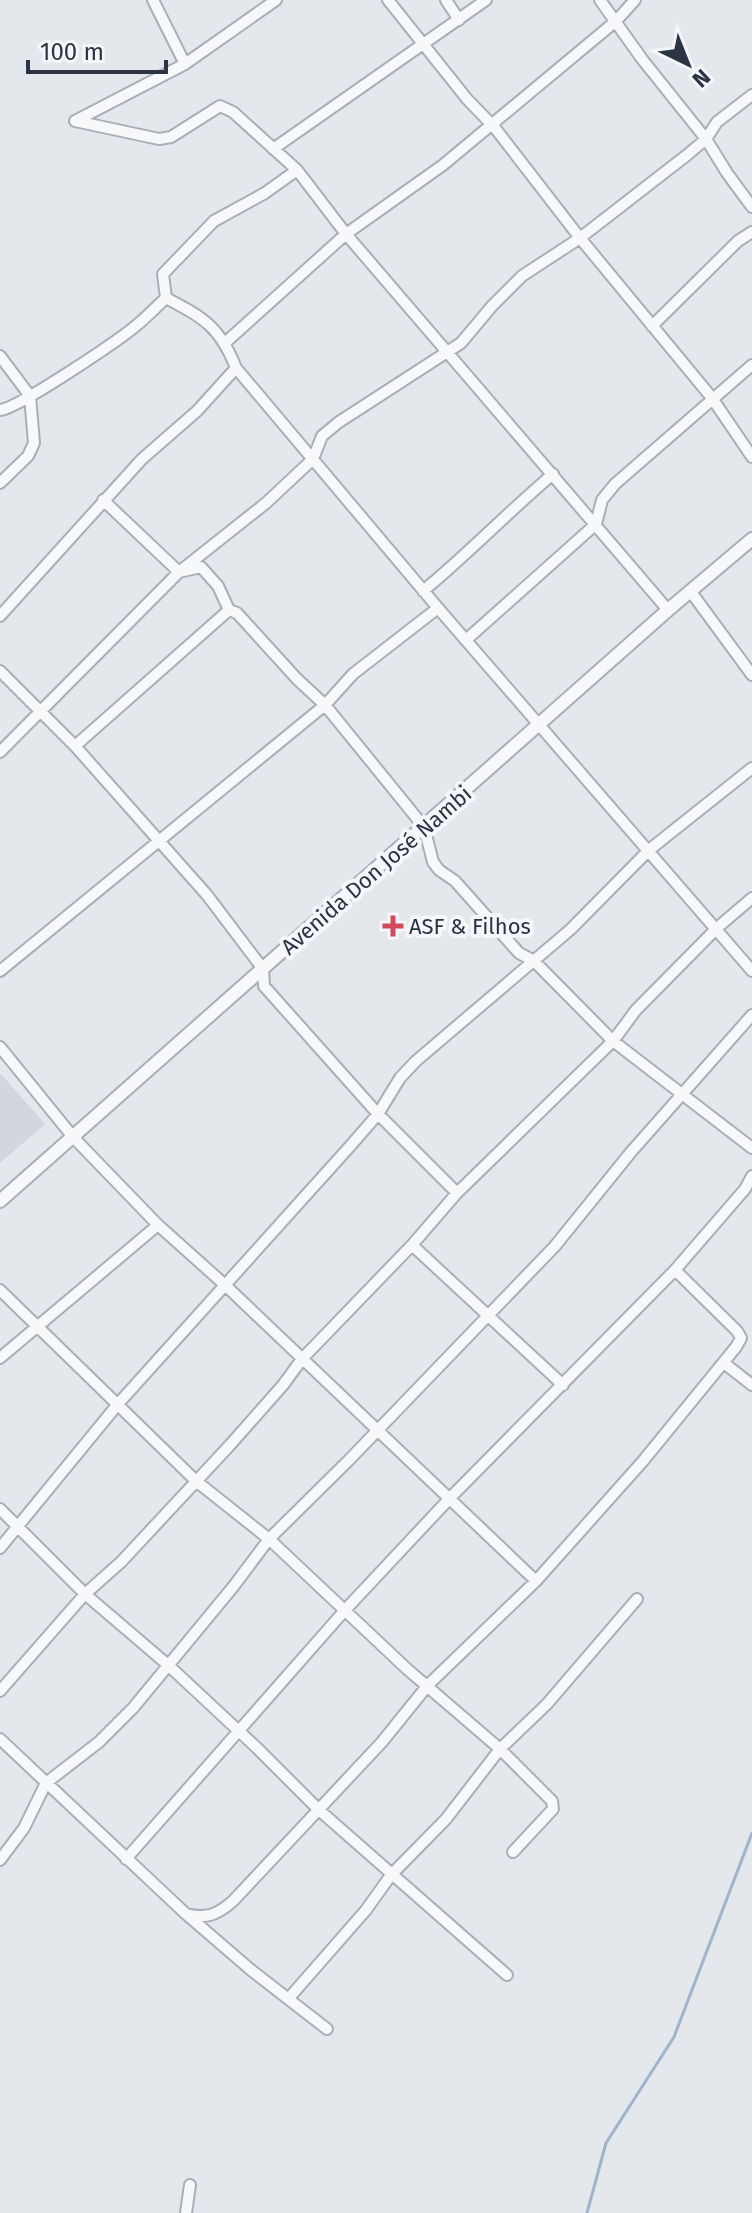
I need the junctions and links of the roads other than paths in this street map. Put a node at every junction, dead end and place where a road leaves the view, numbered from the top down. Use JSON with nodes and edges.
{"nodes":[{"id":1,"x":153,"y":0,"type":"edge"},
{"id":2,"x":276,"y":0,"type":"edge"},
{"id":3,"x":388,"y":0,"type":"edge"},
{"id":4,"x":446,"y":0,"type":"edge"},
{"id":5,"x":486,"y":0,"type":"edge"},
{"id":6,"x":600,"y":0,"type":"edge"},
{"id":7,"x":635,"y":0,"type":"edge"},
{"id":8,"x":459,"y":20,"type":"junction"},
{"id":9,"x":616,"y":21,"type":"junction"},
{"id":10,"x":422,"y":45,"type":"junction"},
{"id":11,"x":185,"y":64,"type":"junction"},
{"id":12,"x":752,"y":95,"type":"edge"},
{"id":13,"x":492,"y":125,"type":"junction"},
{"id":14,"x":706,"y":139,"type":"junction"},
{"id":15,"x":273,"y":149,"type":"junction"},
{"id":16,"x":297,"y":170,"type":"junction"},
{"id":17,"x":752,"y":207,"type":"edge"},
{"id":18,"x":752,"y":232,"type":"edge"},
{"id":19,"x":346,"y":234,"type":"junction"},
{"id":20,"x":580,"y":238,"type":"junction"},
{"id":21,"x":166,"y":298,"type":"junction"},
{"id":22,"x":652,"y":326,"type":"junction"},
{"id":23,"x":226,"y":342,"type":"junction"},
{"id":24,"x":461,"y":343,"type":"junction"},
{"id":25,"x":447,"y":352,"type":"junction"},
{"id":26,"x":0,"y":356,"type":"edge"},
{"id":27,"x":752,"y":365,"type":"edge"},
{"id":28,"x":458,"y":366,"type":"junction"},
{"id":29,"x":236,"y":368,"type":"junction"},
{"id":30,"x":30,"y":396,"type":"junction"},
{"id":31,"x":712,"y":398,"type":"junction"},
{"id":32,"x":0,"y":410,"type":"edge"},
{"id":33,"x":752,"y":457,"type":"edge"},
{"id":34,"x":313,"y":459,"type":"junction"},
{"id":35,"x":553,"y":474,"type":"junction"},
{"id":36,"x":0,"y":483,"type":"edge"},
{"id":37,"x":103,"y":500,"type":"junction"},
{"id":38,"x":596,"y":524,"type":"junction"},
{"id":39,"x":752,"y":539,"type":"edge"},
{"id":40,"x":179,"y":572,"type":"junction"},
{"id":41,"x":423,"y":591,"type":"junction"},
{"id":42,"x":691,"y":592,"type":"junction"},
{"id":43,"x":438,"y":608,"type":"junction"},
{"id":44,"x":229,"y":610,"type":"junction"},
{"id":45,"x":668,"y":610,"type":"junction"},
{"id":46,"x":0,"y":616,"type":"edge"},
{"id":47,"x":466,"y":640,"type":"junction"},
{"id":48,"x":0,"y":671,"type":"edge"},
{"id":49,"x":752,"y":675,"type":"edge"},
{"id":50,"x":325,"y":705,"type":"junction"},
{"id":51,"x":42,"y":713,"type":"junction"},
{"id":52,"x":539,"y":725,"type":"junction"},
{"id":53,"x":75,"y":746,"type":"junction"},
{"id":54,"x":0,"y":752,"type":"edge"},
{"id":55,"x":752,"y":768,"type":"edge"},
{"id":56,"x":424,"y":827,"type":"junction"},
{"id":57,"x":160,"y":842,"type":"junction"},
{"id":58,"x":649,"y":850,"type":"junction"},
{"id":59,"x":752,"y":898,"type":"edge"},
{"id":60,"x":717,"y":928,"type":"junction"},
{"id":61,"x":534,"y":961,"type":"junction"},
{"id":62,"x":263,"y":969,"type":"junction"},
{"id":63,"x":0,"y":971,"type":"edge"},
{"id":64,"x":752,"y":971,"type":"edge"},
{"id":65,"x":752,"y":1015,"type":"edge"},
{"id":66,"x":613,"y":1041,"type":"junction"},
{"id":67,"x":0,"y":1047,"type":"edge"},
{"id":68,"x":684,"y":1094,"type":"junction"},
{"id":69,"x":378,"y":1114,"type":"junction"},
{"id":70,"x":73,"y":1137,"type":"junction"},
{"id":71,"x":752,"y":1148,"type":"edge"},
{"id":72,"x":752,"y":1176,"type":"edge"},
{"id":73,"x":457,"y":1193,"type":"junction"},
{"id":74,"x":0,"y":1201,"type":"edge"},
{"id":75,"x":158,"y":1225,"type":"junction"},
{"id":76,"x":412,"y":1245,"type":"junction"},
{"id":77,"x":675,"y":1270,"type":"junction"},
{"id":78,"x":225,"y":1285,"type":"junction"},
{"id":79,"x":0,"y":1290,"type":"edge"},
{"id":80,"x":489,"y":1315,"type":"junction"},
{"id":81,"x":37,"y":1326,"type":"junction"},
{"id":82,"x":0,"y":1358,"type":"edge"},
{"id":83,"x":302,"y":1359,"type":"junction"},
{"id":84,"x":724,"y":1363,"type":"junction"},
{"id":85,"x":563,"y":1385,"type":"junction"},
{"id":86,"x":752,"y":1385,"type":"edge"},
{"id":87,"x":118,"y":1404,"type":"junction"},
{"id":88,"x":377,"y":1431,"type":"junction"},
{"id":89,"x":196,"y":1481,"type":"junction"},
{"id":90,"x":450,"y":1498,"type":"junction"},
{"id":91,"x":0,"y":1509,"type":"edge"},
{"id":92,"x":19,"y":1528,"type":"junction"},
{"id":93,"x":269,"y":1539,"type":"junction"},
{"id":94,"x":0,"y":1548,"type":"edge"},
{"id":95,"x":536,"y":1581,"type":"junction"},
{"id":96,"x":85,"y":1594,"type":"junction"},
{"id":97,"x":637,"y":1599,"type":"dead end"},
{"id":98,"x":346,"y":1609,"type":"junction"},
{"id":99,"x":168,"y":1665,"type":"junction"},
{"id":100,"x":428,"y":1685,"type":"junction"},
{"id":101,"x":0,"y":1691,"type":"edge"},
{"id":102,"x":240,"y":1732,"type":"junction"},
{"id":103,"x":0,"y":1739,"type":"edge"},
{"id":104,"x":500,"y":1749,"type":"junction"},
{"id":105,"x":46,"y":1783,"type":"junction"},
{"id":106,"x":319,"y":1810,"type":"junction"},
{"id":107,"x":513,"y":1852,"type":"dead end"},
{"id":108,"x":126,"y":1859,"type":"junction"},
{"id":109,"x":0,"y":1860,"type":"edge"},
{"id":110,"x":391,"y":1875,"type":"junction"},
{"id":111,"x":186,"y":1914,"type":"junction"},
{"id":112,"x":507,"y":1975,"type":"dead end"},
{"id":113,"x":289,"y":1998,"type":"junction"},
{"id":114,"x":327,"y":2029,"type":"dead end"},
{"id":115,"x":190,"y":2185,"type":"dead end"},
{"id":116,"x":186,"y":2213,"type":"edge"}],
"edges":[{"from":1,"to":11,"type":"street"},
{"from":2,"to":11,"type":"street"},
{"from":3,"to":10,"type":"street"},
{"from":4,"to":8,"type":"street"},
{"from":5,"to":8,"type":"street"},
{"from":6,"to":9,"type":"street"},
{"from":7,"to":9,"type":"street"},
{"from":8,"to":10,"type":"street"},
{"from":9,"to":13,"type":"street"},
{"from":9,"to":14,"type":"street"},
{"from":10,"to":13,"type":"street"},
{"from":10,"to":15,"type":"street"},
{"from":11,"to":15,"type":"street"},
{"from":12,"to":14,"type":"street"},
{"from":13,"to":19,"type":"street"},
{"from":13,"to":20,"type":"street"},
{"from":14,"to":17,"type":"street"},
{"from":14,"to":20,"type":"street"},
{"from":15,"to":16,"type":"street"},
{"from":16,"to":19,"type":"street"},
{"from":16,"to":21,"type":"street"},
{"from":18,"to":22,"type":"street"},
{"from":19,"to":23,"type":"street"},
{"from":19,"to":25,"type":"street"},
{"from":20,"to":22,"type":"street"},
{"from":20,"to":24,"type":"street"},
{"from":21,"to":23,"type":"street"},
{"from":21,"to":30,"type":"street"},
{"from":22,"to":31,"type":"street"},
{"from":23,"to":29,"type":"street"},
{"from":24,"to":25,"type":"street"},
{"from":24,"to":28,"type":"street"},
{"from":25,"to":28,"type":"street"},
{"from":25,"to":34,"type":"street"},
{"from":26,"to":30,"type":"street"},
{"from":27,"to":31,"type":"street"},
{"from":28,"to":35,"type":"street"},
{"from":29,"to":34,"type":"street"},
{"from":29,"to":37,"type":"street"},
{"from":30,"to":32,"type":"street"},
{"from":30,"to":36,"type":"street"},
{"from":31,"to":33,"type":"street"},
{"from":31,"to":38,"type":"street"},
{"from":34,"to":40,"type":"street"},
{"from":34,"to":41,"type":"street"},
{"from":35,"to":38,"type":"street"},
{"from":35,"to":41,"type":"street"},
{"from":37,"to":40,"type":"street"},
{"from":37,"to":46,"type":"street"},
{"from":38,"to":45,"type":"street"},
{"from":38,"to":47,"type":"street"},
{"from":39,"to":42,"type":"street","name":"Avenida Don José Nambi"},
{"from":40,"to":44,"type":"street"},
{"from":40,"to":51,"type":"street"},
{"from":41,"to":43,"type":"street"},
{"from":42,"to":45,"type":"street","name":"Avenida Don José Nambi"},
{"from":42,"to":49,"type":"street"},
{"from":43,"to":47,"type":"street"},
{"from":43,"to":50,"type":"street"},
{"from":44,"to":50,"type":"street"},
{"from":44,"to":53,"type":"street"},
{"from":45,"to":52,"type":"street","name":"Avenida Don José Nambi"},
{"from":47,"to":52,"type":"street"},
{"from":48,"to":51,"type":"street"},
{"from":50,"to":56,"type":"street"},
{"from":50,"to":57,"type":"street"},
{"from":51,"to":53,"type":"street"},
{"from":51,"to":54,"type":"street"},
{"from":52,"to":56,"type":"street","name":"Avenida Don José Nambi"},
{"from":52,"to":58,"type":"street"},
{"from":53,"to":57,"type":"street"},
{"from":55,"to":58,"type":"street"},
{"from":56,"to":61,"type":"street"},
{"from":56,"to":62,"type":"street","name":"Avenida Don José Nambi"},
{"from":57,"to":62,"type":"street"},
{"from":57,"to":63,"type":"street"},
{"from":58,"to":60,"type":"street"},
{"from":58,"to":61,"type":"street"},
{"from":59,"to":60,"type":"street"},
{"from":60,"to":64,"type":"street"},
{"from":60,"to":66,"type":"street"},
{"from":61,"to":66,"type":"street"},
{"from":61,"to":69,"type":"street"},
{"from":62,"to":69,"type":"street"},
{"from":62,"to":70,"type":"street","name":"Avenida Don José Nambi"},
{"from":65,"to":68,"type":"street"},
{"from":66,"to":68,"type":"street"},
{"from":66,"to":73,"type":"street"},
{"from":67,"to":70,"type":"street"},
{"from":68,"to":71,"type":"street"},
{"from":68,"to":80,"type":"street"},
{"from":69,"to":73,"type":"street"},
{"from":69,"to":78,"type":"street"},
{"from":70,"to":74,"type":"street","name":"Avenida Don José Nambi"},
{"from":70,"to":75,"type":"street"},
{"from":72,"to":77,"type":"street"},
{"from":73,"to":76,"type":"street"},
{"from":75,"to":78,"type":"street"},
{"from":75,"to":81,"type":"street"},
{"from":76,"to":80,"type":"street"},
{"from":76,"to":83,"type":"street"},
{"from":77,"to":84,"type":"street"},
{"from":77,"to":85,"type":"street"},
{"from":78,"to":83,"type":"street"},
{"from":78,"to":87,"type":"street"},
{"from":79,"to":81,"type":"street"},
{"from":80,"to":85,"type":"street"},
{"from":80,"to":88,"type":"street"},
{"from":81,"to":82,"type":"street"},
{"from":81,"to":87,"type":"street"},
{"from":83,"to":88,"type":"street"},
{"from":83,"to":89,"type":"street"},
{"from":84,"to":86,"type":"street"},
{"from":84,"to":95,"type":"street"},
{"from":85,"to":90,"type":"street"},
{"from":87,"to":89,"type":"street"},
{"from":87,"to":92,"type":"street"},
{"from":88,"to":90,"type":"street"},
{"from":88,"to":93,"type":"street"},
{"from":89,"to":93,"type":"street"},
{"from":89,"to":96,"type":"street"},
{"from":90,"to":95,"type":"street"},
{"from":90,"to":98,"type":"street"},
{"from":91,"to":92,"type":"street"},
{"from":92,"to":94,"type":"street"},
{"from":92,"to":96,"type":"street"},
{"from":93,"to":98,"type":"street"},
{"from":93,"to":99,"type":"street"},
{"from":95,"to":100,"type":"street"},
{"from":96,"to":99,"type":"street"},
{"from":96,"to":101,"type":"street"},
{"from":97,"to":104,"type":"street"},
{"from":98,"to":100,"type":"street"},
{"from":98,"to":102,"type":"street"},
{"from":99,"to":102,"type":"street"},
{"from":99,"to":105,"type":"street"},
{"from":100,"to":104,"type":"street"},
{"from":100,"to":106,"type":"street"},
{"from":102,"to":106,"type":"street"},
{"from":102,"to":108,"type":"street"},
{"from":103,"to":105,"type":"street"},
{"from":104,"to":107,"type":"street"},
{"from":104,"to":110,"type":"street"},
{"from":105,"to":108,"type":"street"},
{"from":105,"to":109,"type":"street"},
{"from":106,"to":110,"type":"street"},
{"from":106,"to":111,"type":"street"},
{"from":108,"to":111,"type":"street"},
{"from":110,"to":112,"type":"street"},
{"from":110,"to":113,"type":"street"},
{"from":111,"to":113,"type":"street"},
{"from":113,"to":114,"type":"street"},
{"from":115,"to":116,"type":"street"}]}
